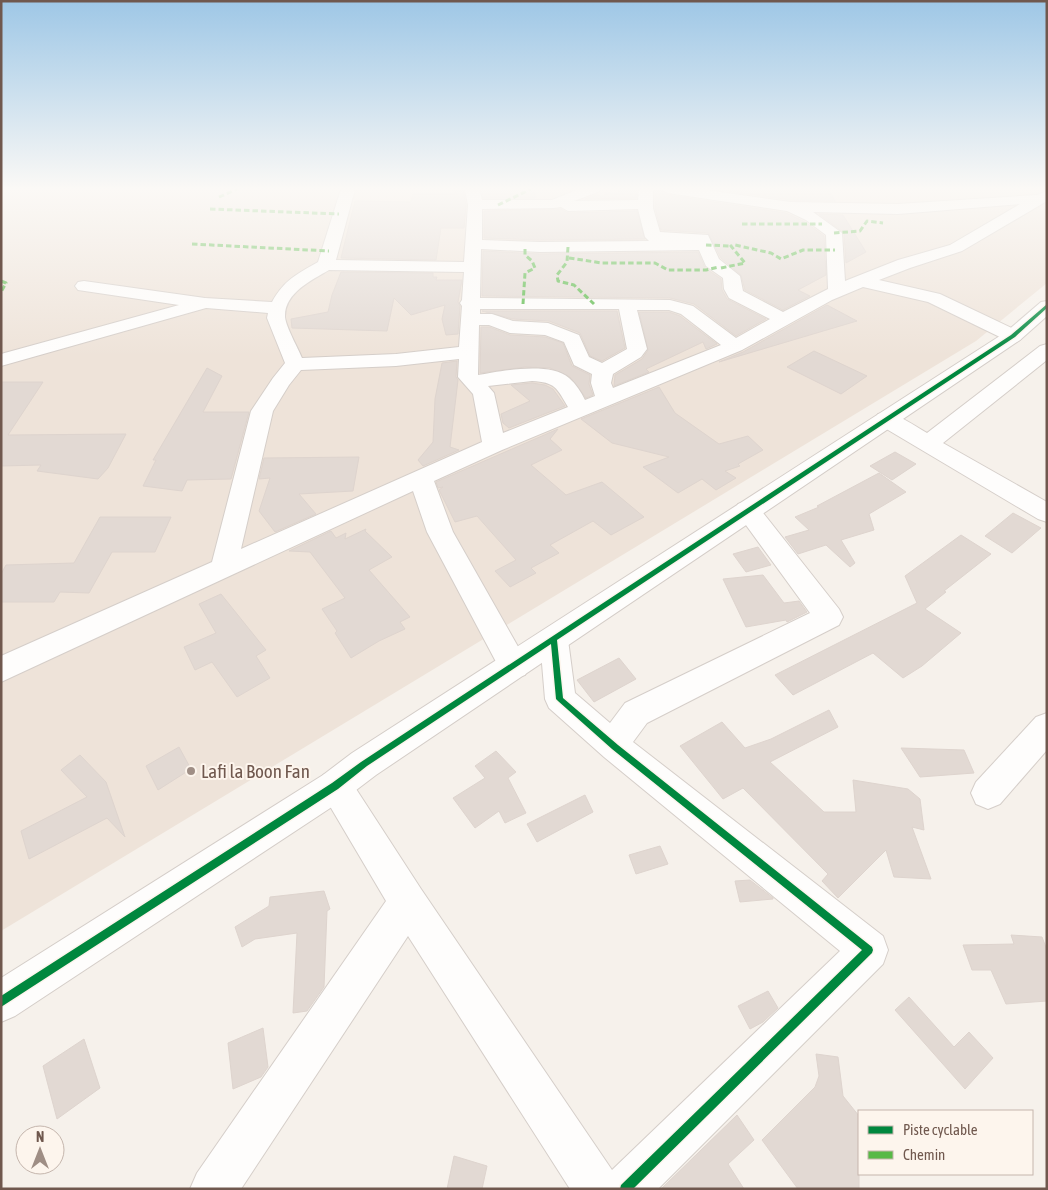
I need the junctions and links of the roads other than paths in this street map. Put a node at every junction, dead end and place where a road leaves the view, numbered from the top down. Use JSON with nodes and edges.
{"nodes":[{"id":1,"x":473,"y":244,"type":"edge"},
{"id":2,"x":332,"y":245,"type":"edge"},
{"id":3,"x":485,"y":245,"type":"edge"},
{"id":4,"x":587,"y":245,"type":"edge"},
{"id":5,"x":691,"y":245,"type":"edge"},
{"id":6,"x":835,"y":245,"type":"edge"},
{"id":7,"x":962,"y":245,"type":"edge"},
{"id":8,"x":326,"y":265,"type":"junction"},
{"id":9,"x":471,"y":267,"type":"junction"},
{"id":10,"x":861,"y":281,"type":"junction"},
{"id":11,"x":84,"y":286,"type":"dead end"},
{"id":12,"x":837,"y":292,"type":"junction"},
{"id":13,"x":205,"y":303,"type":"junction"},
{"id":14,"x":626,"y":304,"type":"junction"},
{"id":15,"x":1047,"y":306,"type":"edge"},
{"id":16,"x":278,"y":308,"type":"junction"},
{"id":17,"x":469,"y":311,"type":"junction"},
{"id":18,"x":785,"y":320,"type":"junction"},
{"id":19,"x":1028,"y":333,"type":"edge"},
{"id":20,"x":736,"y":346,"type":"junction"},
{"id":21,"x":1047,"y":350,"type":"edge"},
{"id":22,"x":468,"y":352,"type":"junction"},
{"id":23,"x":1,"y":360,"type":"edge"},
{"id":24,"x":295,"y":364,"type":"junction"},
{"id":25,"x":602,"y":372,"type":"junction"},
{"id":26,"x":472,"y":382,"type":"junction"},
{"id":27,"x":607,"y":400,"type":"junction"},
{"id":28,"x":581,"y":410,"type":"junction"},
{"id":29,"x":886,"y":419,"type":"junction"},
{"id":30,"x":927,"y":444,"type":"junction"},
{"id":31,"x":494,"y":446,"type":"junction"},
{"id":32,"x":421,"y":478,"type":"junction"},
{"id":33,"x":747,"y":510,"type":"junction"},
{"id":34,"x":1047,"y":514,"type":"edge"},
{"id":35,"x":224,"y":567,"type":"junction"},
{"id":36,"x":554,"y":640,"type":"junction"},
{"id":37,"x":514,"y":666,"type":"junction"},
{"id":38,"x":1,"y":670,"type":"edge"},
{"id":39,"x":1047,"y":727,"type":"edge"},
{"id":40,"x":614,"y":747,"type":"junction"},
{"id":41,"x":335,"y":786,"type":"junction"},
{"id":42,"x":988,"y":793,"type":"dead end"},
{"id":43,"x":408,"y":902,"type":"junction"},
{"id":44,"x":1,"y":1002,"type":"edge"},
{"id":45,"x":213,"y":1189,"type":"edge"},
{"id":46,"x":597,"y":1189,"type":"edge"},
{"id":47,"x":625,"y":1189,"type":"edge"}],
"edges":[{"from":1,"to":9,"type":"street"},
{"from":2,"to":8,"type":"street"},
{"from":3,"to":4,"type":"street"},
{"from":5,"to":18,"type":"street"},
{"from":6,"to":12,"type":"street"},
{"from":7,"to":10,"type":"street"},
{"from":8,"to":9,"type":"street"},
{"from":8,"to":16,"type":"street"},
{"from":9,"to":17,"type":"street"},
{"from":10,"to":12,"type":"street"},
{"from":10,"to":19,"type":"street"},
{"from":11,"to":13,"type":"street"},
{"from":12,"to":18,"type":"street"},
{"from":13,"to":16,"type":"street"},
{"from":13,"to":23,"type":"street"},
{"from":14,"to":17,"type":"street"},
{"from":14,"to":20,"type":"street"},
{"from":14,"to":25,"type":"street"},
{"from":15,"to":19,"type":"street"},
{"from":16,"to":24,"type":"street"},
{"from":17,"to":22,"type":"street"},
{"from":17,"to":25,"type":"street"},
{"from":18,"to":20,"type":"street"},
{"from":19,"to":29,"type":"street"},
{"from":20,"to":27,"type":"street"},
{"from":21,"to":30,"type":"street"},
{"from":22,"to":24,"type":"street"},
{"from":22,"to":26,"type":"street"},
{"from":24,"to":35,"type":"street"},
{"from":25,"to":27,"type":"street"},
{"from":26,"to":28,"type":"street"},
{"from":26,"to":31,"type":"street"},
{"from":27,"to":28,"type":"street"},
{"from":28,"to":31,"type":"street"},
{"from":29,"to":30,"type":"street"},
{"from":29,"to":33,"type":"street"},
{"from":30,"to":34,"type":"street"},
{"from":31,"to":32,"type":"street"},
{"from":32,"to":35,"type":"street"},
{"from":32,"to":37,"type":"street"},
{"from":33,"to":36,"type":"street"},
{"from":33,"to":40,"type":"street"},
{"from":35,"to":38,"type":"street"},
{"from":36,"to":37,"type":"street"},
{"from":36,"to":40,"type":"street"},
{"from":37,"to":41,"type":"street"},
{"from":39,"to":42,"type":"street"},
{"from":40,"to":47,"type":"street"},
{"from":41,"to":43,"type":"street"},
{"from":41,"to":44,"type":"street"},
{"from":43,"to":45,"type":"street"},
{"from":43,"to":46,"type":"street"}]}
